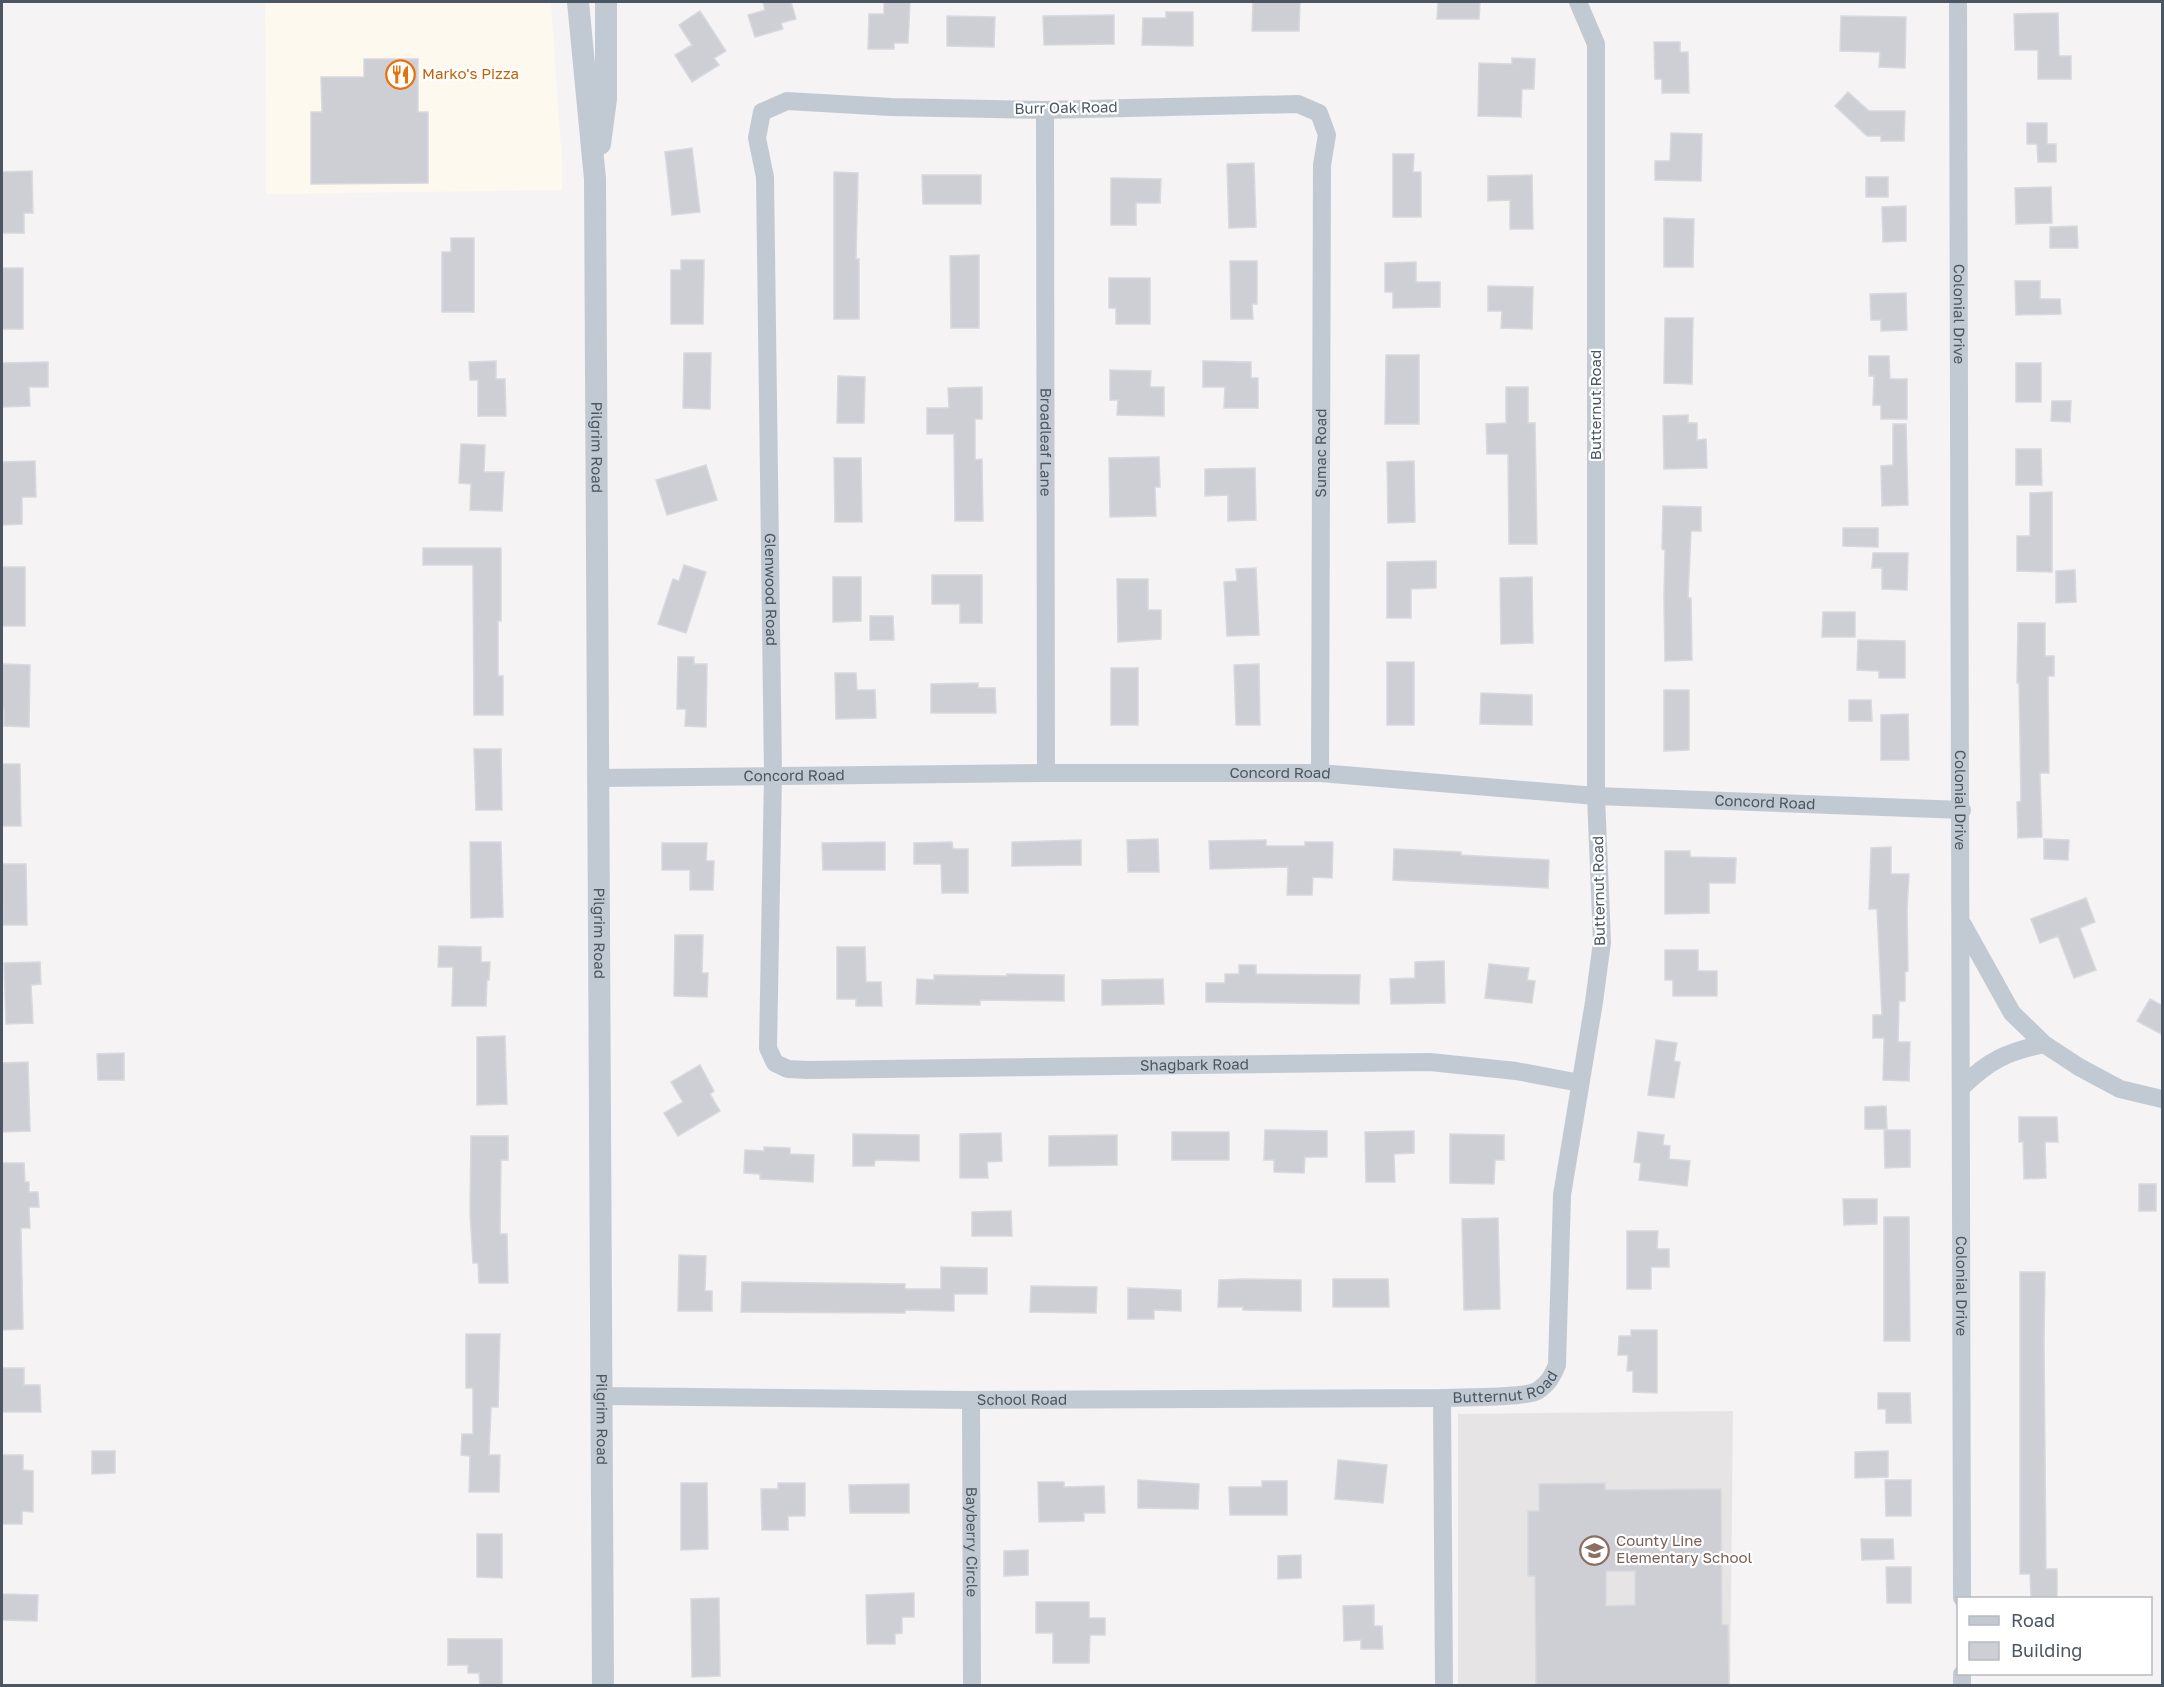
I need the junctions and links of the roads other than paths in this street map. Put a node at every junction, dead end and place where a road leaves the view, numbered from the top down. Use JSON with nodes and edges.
{"nodes":[{"id":1,"x":578,"y":2,"type":"edge"},
{"id":2,"x":606,"y":2,"type":"edge"},
{"id":3,"x":1578,"y":2,"type":"edge"},
{"id":4,"x":1958,"y":2,"type":"edge"},
{"id":5,"x":787,"y":101,"type":"joint"},
{"id":6,"x":1045,"y":110,"type":"junction"},
{"id":7,"x":1327,"y":135,"type":"joint"},
{"id":8,"x":595,"y":179,"type":"junction"},
{"id":9,"x":1046,"y":773,"type":"junction"},
{"id":10,"x":1320,"y":773,"type":"junction"},
{"id":11,"x":773,"y":775,"type":"junction"},
{"id":12,"x":598,"y":778,"type":"junction"},
{"id":13,"x":1596,"y":796,"type":"junction"},
{"id":14,"x":1962,"y":810,"type":"junction"},
{"id":15,"x":1962,"y":922,"type":"junction"},
{"id":16,"x":2044,"y":1044,"type":"junction"},
{"id":17,"x":807,"y":1070,"type":"joint"},
{"id":18,"x":1580,"y":1083,"type":"junction"},
{"id":19,"x":1962,"y":1087,"type":"junction"},
{"id":20,"x":2163,"y":1099,"type":"edge"},
{"id":21,"x":602,"y":1396,"type":"junction"},
{"id":22,"x":1442,"y":1398,"type":"junction"},
{"id":23,"x":971,"y":1400,"type":"junction"},
{"id":24,"x":1962,"y":1597,"type":"edge"},
{"id":25,"x":603,"y":1686,"type":"edge"},
{"id":26,"x":972,"y":1686,"type":"edge"},
{"id":27,"x":1444,"y":1686,"type":"edge"}],
"edges":[{"from":1,"to":8,"type":"street","name":"Pilgrim Road"},
{"from":2,"to":8,"type":"street","name":"Pilgrim Road"},
{"from":3,"to":13,"type":"street","name":"Butternut Road"},
{"from":4,"to":14,"type":"street","name":"Colonial Drive"},
{"from":5,"to":6,"type":"street","name":"Burr Oak Road"},
{"from":5,"to":11,"type":"street","name":"Glenwood Road"},
{"from":6,"to":7,"type":"street","name":"Burr Oak Road"},
{"from":6,"to":9,"type":"street","name":"Broadleaf Lane"},
{"from":7,"to":10,"type":"street","name":"Sumac Road"},
{"from":8,"to":12,"type":"street","name":"Pilgrim Road"},
{"from":9,"to":10,"type":"street","name":"Concord Road"},
{"from":9,"to":11,"type":"street","name":"Concord Road"},
{"from":10,"to":13,"type":"street","name":"Concord Road"},
{"from":11,"to":12,"type":"street","name":"Concord Road"},
{"from":11,"to":17,"type":"street","name":"Glenwood Road"},
{"from":12,"to":21,"type":"street","name":"Pilgrim Road"},
{"from":13,"to":14,"type":"street","name":"Concord Road"},
{"from":13,"to":18,"type":"street","name":"Butternut Road"},
{"from":14,"to":15,"type":"street","name":"Colonial Drive"},
{"from":15,"to":16,"type":"street"},
{"from":15,"to":19,"type":"street","name":"Colonial Drive"},
{"from":16,"to":19,"type":"street"},
{"from":16,"to":20,"type":"street"},
{"from":17,"to":18,"type":"street","name":"Shagbark Road"},
{"from":18,"to":22,"type":"street","name":"Butternut Road"},
{"from":19,"to":24,"type":"street","name":"Colonial Drive"},
{"from":21,"to":23,"type":"street","name":"School Road"},
{"from":21,"to":25,"type":"street","name":"Pilgrim Road"},
{"from":22,"to":23,"type":"street","name":"School Road"},
{"from":22,"to":27,"type":"street","name":"Butternut Road"},
{"from":23,"to":26,"type":"street","name":"Bayberry Circle"}]}
